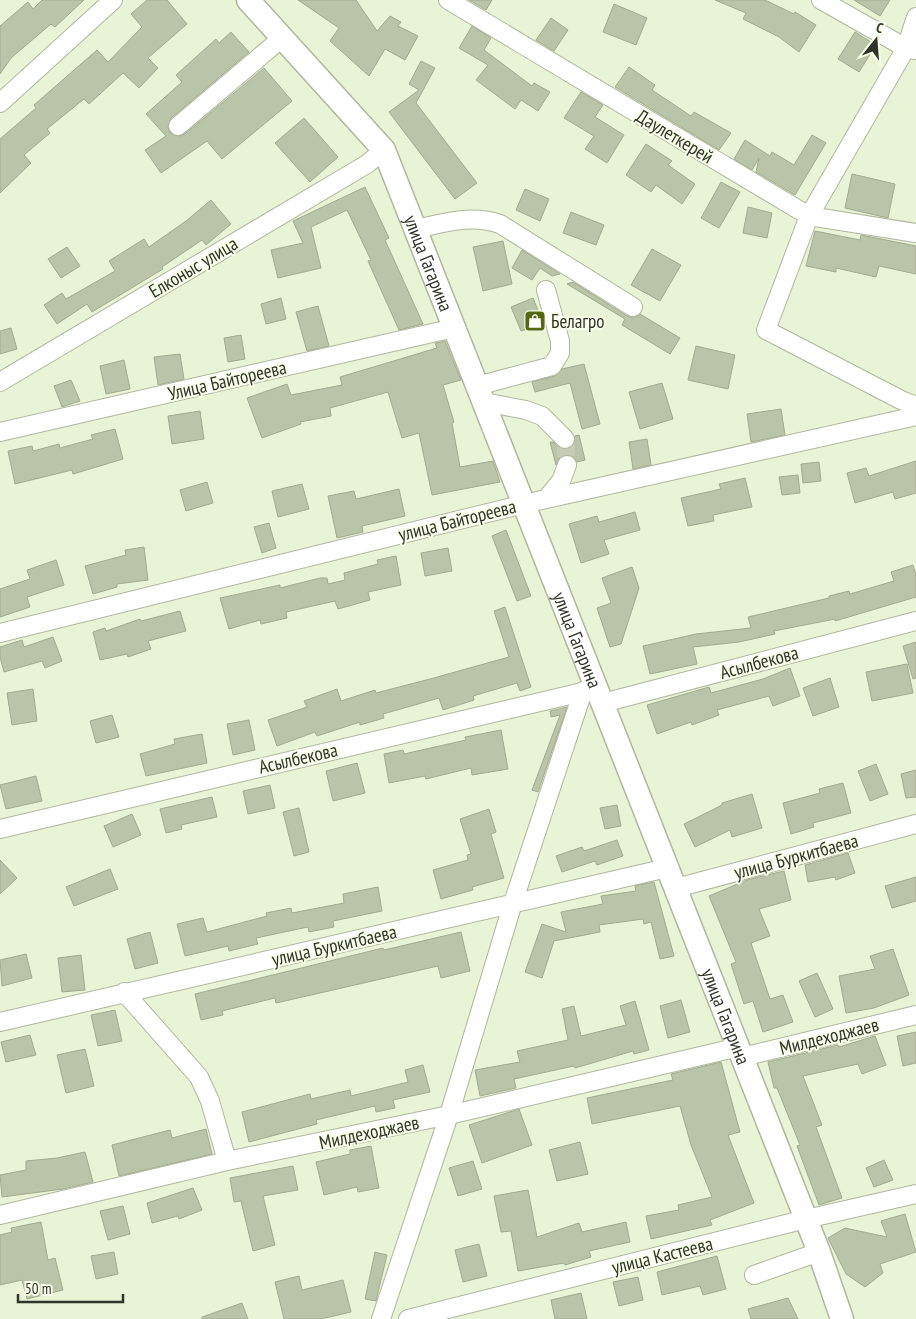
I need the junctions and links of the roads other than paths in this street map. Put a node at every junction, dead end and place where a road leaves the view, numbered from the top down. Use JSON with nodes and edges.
{"nodes":[{"id":1,"x":113,"y":0,"type":"edge"},
{"id":2,"x":248,"y":0,"type":"edge"},
{"id":3,"x":448,"y":0,"type":"edge"},
{"id":4,"x":821,"y":0,"type":"edge"},
{"id":5,"x":916,"y":17,"type":"edge"},
{"id":6,"x":282,"y":38,"type":"junction"},
{"id":7,"x":911,"y":49,"type":"edge"},
{"id":8,"x":0,"y":103,"type":"edge"},
{"id":9,"x":178,"y":126,"type":"dead end"},
{"id":10,"x":384,"y":150,"type":"junction"},
{"id":11,"x":809,"y":216,"type":"junction"},
{"id":12,"x":415,"y":229,"type":"junction"},
{"id":13,"x":916,"y":233,"type":"edge"},
{"id":14,"x":546,"y":290,"type":"dead end"},
{"id":15,"x":633,"y":307,"type":"dead end"},
{"id":16,"x":454,"y":328,"type":"junction"},
{"id":17,"x":0,"y":382,"type":"edge"},
{"id":18,"x":480,"y":394,"type":"junction"},
{"id":19,"x":916,"y":406,"type":"edge"},
{"id":20,"x":916,"y":416,"type":"edge"},
{"id":21,"x":0,"y":432,"type":"edge"},
{"id":22,"x":565,"y":439,"type":"tunnel mouth"},
{"id":23,"x":567,"y":465,"type":"tunnel mouth"},
{"id":24,"x":546,"y":499,"type":"junction"},
{"id":25,"x":524,"y":504,"type":"junction"},
{"id":26,"x":916,"y":621,"type":"edge"},
{"id":27,"x":0,"y":633,"type":"edge"},
{"id":28,"x":594,"y":695,"type":"junction"},
{"id":29,"x":916,"y":824,"type":"edge"},
{"id":30,"x":0,"y":828,"type":"edge"},
{"id":31,"x":671,"y":878,"type":"junction"},
{"id":32,"x":512,"y":906,"type":"junction"},
{"id":33,"x":124,"y":992,"type":"junction"},
{"id":34,"x":916,"y":1015,"type":"edge"},
{"id":35,"x":0,"y":1022,"type":"edge"},
{"id":36,"x":741,"y":1052,"type":"junction"},
{"id":37,"x":449,"y":1116,"type":"junction"},
{"id":38,"x":227,"y":1161,"type":"junction"},
{"id":39,"x":916,"y":1194,"type":"edge"},
{"id":40,"x":0,"y":1215,"type":"edge"},
{"id":41,"x":806,"y":1219,"type":"junction"},
{"id":42,"x":820,"y":1252,"type":"junction"},
{"id":43,"x":754,"y":1275,"type":"dead end"},
{"id":44,"x":381,"y":1319,"type":"edge"},
{"id":45,"x":408,"y":1319,"type":"edge"},
{"id":46,"x":842,"y":1319,"type":"edge"}],
"edges":[{"from":1,"to":8,"type":"street"},
{"from":2,"to":6,"type":"main road","name":"улица Гагарина"},
{"from":3,"to":11,"type":"street","name":"Даулеткерей"},
{"from":4,"to":7,"type":"street"},
{"from":5,"to":7,"type":"street"},
{"from":6,"to":9,"type":"street"},
{"from":6,"to":10,"type":"main road","name":"улица Гагарина"},
{"from":7,"to":11,"type":"street"},
{"from":10,"to":12,"type":"main road","name":"улица Гагарина"},
{"from":10,"to":17,"type":"street","name":"Елконыс улица"},
{"from":11,"to":13,"type":"street","name":"Даулеткерей"},
{"from":11,"to":19,"type":"street"},
{"from":12,"to":15,"type":"street"},
{"from":12,"to":16,"type":"main road","name":"улица Гагарина"},
{"from":14,"to":18,"type":"street"},
{"from":16,"to":18,"type":"main road","name":"улица Гагарина"},
{"from":16,"to":21,"type":"street","name":"Улица Байтореева"},
{"from":18,"to":22,"type":"street"},
{"from":18,"to":25,"type":"main road","name":"улица Гагарина"},
{"from":20,"to":24,"type":"street","name":"улица Байтореева"},
{"from":23,"to":24,"type":"street"},
{"from":24,"to":25,"type":"street","name":"улица Байтореева"},
{"from":25,"to":27,"type":"street","name":"улица Байтореева"},
{"from":25,"to":28,"type":"main road","name":"улица Гагарина"},
{"from":26,"to":28,"type":"street","name":"Асылбекова"},
{"from":28,"to":30,"type":"street","name":"Асылбекова"},
{"from":28,"to":31,"type":"main road","name":"улица Гагарина"},
{"from":28,"to":32,"type":"street"},
{"from":29,"to":31,"type":"street","name":"улица Буркитбаева"},
{"from":31,"to":32,"type":"street","name":"улица Буркитбаева"},
{"from":31,"to":36,"type":"main road","name":"улица Гагарина"},
{"from":32,"to":33,"type":"street","name":"улица Буркитбаева"},
{"from":32,"to":37,"type":"street"},
{"from":33,"to":35,"type":"street","name":"улица Буркитбаева"},
{"from":33,"to":38,"type":"street"},
{"from":34,"to":36,"type":"street","name":"Милдеходжаев"},
{"from":36,"to":37,"type":"street","name":"Милдеходжаев"},
{"from":36,"to":41,"type":"main road","name":"улица Гагарина"},
{"from":37,"to":38,"type":"street","name":"Милдеходжаев"},
{"from":37,"to":44,"type":"street"},
{"from":38,"to":40,"type":"street","name":"Милдеходжаев"},
{"from":39,"to":41,"type":"street","name":"улица Кастеева"},
{"from":41,"to":42,"type":"main road","name":"улица Гагарина"},
{"from":41,"to":45,"type":"street","name":"улица Кастеева"},
{"from":42,"to":43,"type":"street"},
{"from":42,"to":46,"type":"main road","name":"улица Гагарина"}]}
